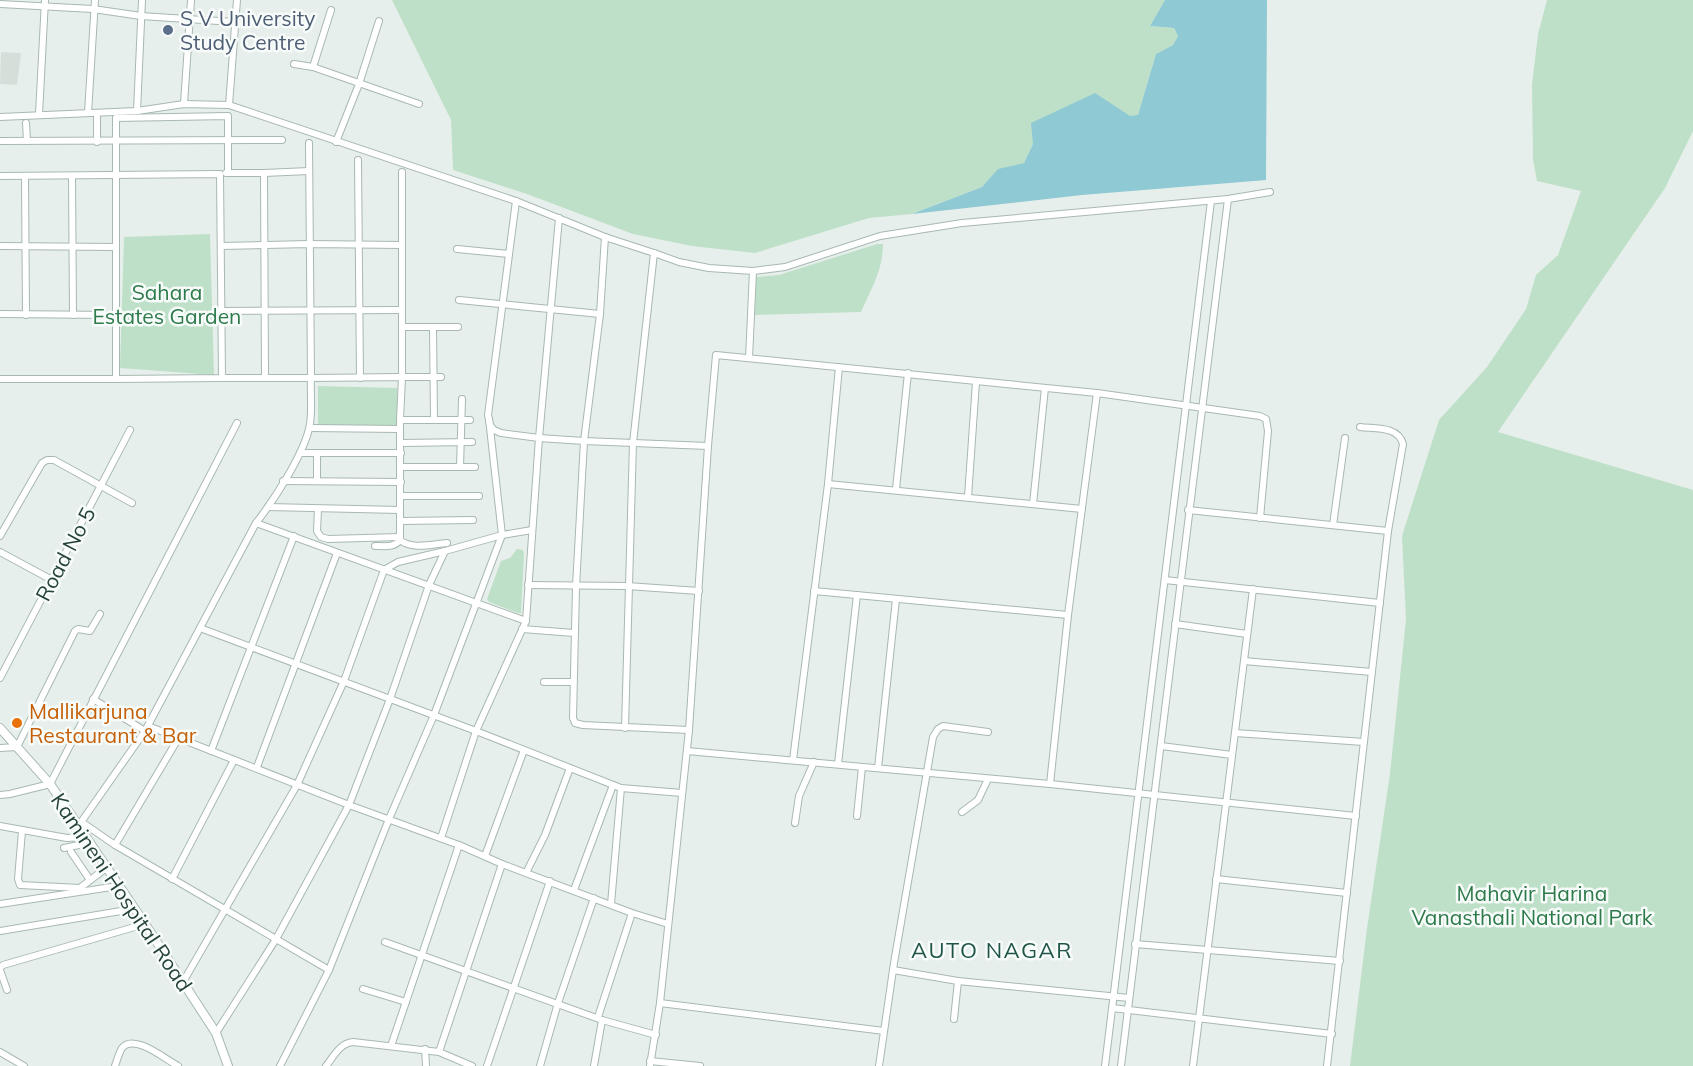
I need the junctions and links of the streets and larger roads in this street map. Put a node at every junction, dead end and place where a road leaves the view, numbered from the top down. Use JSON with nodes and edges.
{"nodes":[{"id":1,"x":94,"y":0,"type":"edge"},
{"id":2,"x":141,"y":0,"type":"edge"},
{"id":3,"x":190,"y":0,"type":"edge"},
{"id":4,"x":237,"y":0,"type":"edge"},
{"id":5,"x":45,"y":3,"type":"edge"},
{"id":6,"x":0,"y":4,"type":"edge"},
{"id":7,"x":93,"y":9,"type":"junction"},
{"id":8,"x":331,"y":10,"type":"dead end"},
{"id":9,"x":141,"y":16,"type":"junction"},
{"id":10,"x":188,"y":18,"type":"junction"},
{"id":11,"x":379,"y":21,"type":"dead end"},
{"id":12,"x":234,"y":22,"type":"junction"},
{"id":13,"x":294,"y":64,"type":"dead end"},
{"id":14,"x":313,"y":68,"type":"junction"},
{"id":15,"x":359,"y":84,"type":"junction"},
{"id":16,"x":184,"y":104,"type":"junction"},
{"id":17,"x":419,"y":104,"type":"dead end"},
{"id":18,"x":229,"y":105,"type":"junction"},
{"id":19,"x":137,"y":111,"type":"junction"},
{"id":20,"x":88,"y":113,"type":"junction"},
{"id":21,"x":39,"y":114,"type":"junction"},
{"id":22,"x":0,"y":117,"type":"edge"},
{"id":23,"x":97,"y":117,"type":"dead end"},
{"id":24,"x":26,"y":123,"type":"dead end"},
{"id":25,"x":282,"y":140,"type":"dead end"},
{"id":26,"x":0,"y":141,"type":"edge"},
{"id":27,"x":27,"y":141,"type":"junction"},
{"id":28,"x":97,"y":141,"type":"junction"},
{"id":29,"x":115,"y":141,"type":"junction"},
{"id":30,"x":228,"y":141,"type":"junction"},
{"id":31,"x":336,"y":141,"type":"junction"},
{"id":32,"x":309,"y":143,"type":"dead end"},
{"id":33,"x":358,"y":160,"type":"dead end"},
{"id":34,"x":309,"y":171,"type":"junction"},
{"id":35,"x":402,"y":172,"type":"dead end"},
{"id":36,"x":228,"y":173,"type":"junction"},
{"id":37,"x":264,"y":173,"type":"junction"},
{"id":38,"x":115,"y":174,"type":"junction"},
{"id":39,"x":220,"y":174,"type":"junction"},
{"id":40,"x":0,"y":176,"type":"edge"},
{"id":41,"x":25,"y":176,"type":"junction"},
{"id":42,"x":72,"y":176,"type":"junction"},
{"id":43,"x":1270,"y":192,"type":"dead end"},
{"id":44,"x":1228,"y":199,"type":"junction"},
{"id":45,"x":516,"y":201,"type":"junction"},
{"id":46,"x":1211,"y":201,"type":"junction"},
{"id":47,"x":559,"y":218,"type":"junction"},
{"id":48,"x":605,"y":237,"type":"junction"},
{"id":49,"x":265,"y":244,"type":"junction"},
{"id":50,"x":310,"y":244,"type":"junction"},
{"id":51,"x":359,"y":245,"type":"junction"},
{"id":52,"x":402,"y":245,"type":"junction"},
{"id":53,"x":0,"y":246,"type":"edge"},
{"id":54,"x":26,"y":246,"type":"junction"},
{"id":55,"x":73,"y":246,"type":"junction"},
{"id":56,"x":221,"y":246,"type":"junction"},
{"id":57,"x":116,"y":247,"type":"junction"},
{"id":58,"x":457,"y":249,"type":"dead end"},
{"id":59,"x":654,"y":253,"type":"junction"},
{"id":60,"x":509,"y":254,"type":"junction"},
{"id":61,"x":753,"y":271,"type":"junction"},
{"id":62,"x":459,"y":300,"type":"dead end"},
{"id":63,"x":501,"y":304,"type":"junction"},
{"id":64,"x":311,"y":309,"type":"junction"},
{"id":65,"x":552,"y":309,"type":"junction"},
{"id":66,"x":265,"y":310,"type":"junction"},
{"id":67,"x":360,"y":310,"type":"junction"},
{"id":68,"x":402,"y":310,"type":"junction"},
{"id":69,"x":221,"y":311,"type":"junction"},
{"id":70,"x":0,"y":314,"type":"edge"},
{"id":71,"x":600,"y":314,"type":"junction"},
{"id":72,"x":26,"y":315,"type":"junction"},
{"id":73,"x":73,"y":315,"type":"junction"},
{"id":74,"x":116,"y":315,"type":"junction"},
{"id":75,"x":402,"y":327,"type":"junction"},
{"id":76,"x":433,"y":327,"type":"junction"},
{"id":77,"x":458,"y":327,"type":"dead end"},
{"id":78,"x":749,"y":358,"type":"junction"},
{"id":79,"x":839,"y":368,"type":"junction"},
{"id":80,"x":908,"y":373,"type":"junction"},
{"id":81,"x":402,"y":377,"type":"junction"},
{"id":82,"x":222,"y":378,"type":"junction"},
{"id":83,"x":265,"y":378,"type":"junction"},
{"id":84,"x":311,"y":378,"type":"junction"},
{"id":85,"x":360,"y":378,"type":"junction"},
{"id":86,"x":437,"y":378,"type":"junction"},
{"id":87,"x":0,"y":379,"type":"edge"},
{"id":88,"x":116,"y":379,"type":"junction"},
{"id":89,"x":976,"y":382,"type":"junction"},
{"id":90,"x":1045,"y":388,"type":"junction"},
{"id":91,"x":1097,"y":393,"type":"junction"},
{"id":92,"x":462,"y":399,"type":"dead end"},
{"id":93,"x":1187,"y":406,"type":"junction"},
{"id":94,"x":1201,"y":408,"type":"junction"},
{"id":95,"x":489,"y":419,"type":"junction"},
{"id":96,"x":400,"y":420,"type":"junction"},
{"id":97,"x":434,"y":420,"type":"junction"},
{"id":98,"x":462,"y":420,"type":"junction"},
{"id":99,"x":470,"y":420,"type":"dead end"},
{"id":100,"x":237,"y":423,"type":"dead end"},
{"id":101,"x":1360,"y":427,"type":"dead end"},
{"id":102,"x":310,"y":428,"type":"junction"},
{"id":103,"x":400,"y":429,"type":"junction"},
{"id":104,"x":130,"y":430,"type":"dead end"},
{"id":105,"x":539,"y":438,"type":"junction"},
{"id":106,"x":1346,"y":438,"type":"dead end"},
{"id":107,"x":584,"y":441,"type":"junction"},
{"id":108,"x":461,"y":442,"type":"junction"},
{"id":109,"x":472,"y":442,"type":"dead end"},
{"id":110,"x":401,"y":443,"type":"junction"},
{"id":111,"x":633,"y":443,"type":"junction"},
{"id":112,"x":708,"y":446,"type":"junction"},
{"id":113,"x":300,"y":453,"type":"junction"},
{"id":114,"x":317,"y":453,"type":"junction"},
{"id":115,"x":401,"y":453,"type":"junction"},
{"id":116,"x":460,"y":466,"type":"junction"},
{"id":117,"x":475,"y":466,"type":"dead end"},
{"id":118,"x":401,"y":467,"type":"junction"},
{"id":119,"x":283,"y":481,"type":"junction"},
{"id":120,"x":317,"y":481,"type":"junction"},
{"id":121,"x":401,"y":482,"type":"junction"},
{"id":122,"x":828,"y":484,"type":"junction"},
{"id":123,"x":101,"y":486,"type":"junction"},
{"id":124,"x":896,"y":489,"type":"junction"},
{"id":125,"x":400,"y":496,"type":"junction"},
{"id":126,"x":479,"y":496,"type":"dead end"},
{"id":127,"x":968,"y":497,"type":"junction"},
{"id":128,"x":132,"y":503,"type":"dead end"},
{"id":129,"x":1033,"y":504,"type":"junction"},
{"id":130,"x":268,"y":507,"type":"junction"},
{"id":131,"x":318,"y":509,"type":"junction"},
{"id":132,"x":1082,"y":509,"type":"junction"},
{"id":133,"x":400,"y":510,"type":"junction"},
{"id":134,"x":1188,"y":510,"type":"junction"},
{"id":135,"x":1260,"y":518,"type":"junction"},
{"id":136,"x":473,"y":520,"type":"dead end"},
{"id":137,"x":400,"y":521,"type":"junction"},
{"id":138,"x":256,"y":522,"type":"junction"},
{"id":139,"x":1333,"y":525,"type":"junction"},
{"id":140,"x":532,"y":530,"type":"junction"},
{"id":141,"x":1388,"y":531,"type":"junction"},
{"id":142,"x":501,"y":535,"type":"junction"},
{"id":143,"x":0,"y":536,"type":"edge"},
{"id":144,"x":294,"y":536,"type":"junction"},
{"id":145,"x":400,"y":538,"type":"junction"},
{"id":146,"x":447,"y":543,"type":"dead end"},
{"id":147,"x":375,"y":546,"type":"dead end"},
{"id":148,"x":444,"y":551,"type":"junction"},
{"id":149,"x":0,"y":552,"type":"edge"},
{"id":150,"x":337,"y":553,"type":"junction"},
{"id":151,"x":384,"y":570,"type":"junction"},
{"id":152,"x":52,"y":580,"type":"junction"},
{"id":153,"x":1165,"y":580,"type":"junction"},
{"id":154,"x":1181,"y":581,"type":"junction"},
{"id":155,"x":429,"y":585,"type":"junction"},
{"id":156,"x":528,"y":585,"type":"junction"},
{"id":157,"x":576,"y":586,"type":"junction"},
{"id":158,"x":627,"y":586,"type":"junction"},
{"id":159,"x":1252,"y":589,"type":"junction"},
{"id":160,"x":699,"y":591,"type":"junction"},
{"id":161,"x":814,"y":591,"type":"junction"},
{"id":162,"x":857,"y":595,"type":"junction"},
{"id":163,"x":896,"y":599,"type":"junction"},
{"id":164,"x":478,"y":603,"type":"junction"},
{"id":165,"x":1380,"y":603,"type":"junction"},
{"id":166,"x":99,"y":614,"type":"dead end"},
{"id":167,"x":1068,"y":615,"type":"junction"},
{"id":168,"x":526,"y":621,"type":"junction"},
{"id":169,"x":1175,"y":624,"type":"junction"},
{"id":170,"x":200,"y":628,"type":"junction"},
{"id":171,"x":522,"y":630,"type":"junction"},
{"id":172,"x":574,"y":633,"type":"junction"},
{"id":173,"x":1247,"y":634,"type":"junction"},
{"id":174,"x":253,"y":647,"type":"junction"},
{"id":175,"x":1244,"y":661,"type":"junction"},
{"id":176,"x":295,"y":663,"type":"junction"},
{"id":177,"x":1372,"y":672,"type":"junction"},
{"id":178,"x":0,"y":678,"type":"edge"},
{"id":179,"x":344,"y":681,"type":"junction"},
{"id":180,"x":544,"y":682,"type":"dead end"},
{"id":181,"x":573,"y":682,"type":"junction"},
{"id":182,"x":93,"y":699,"type":"junction"},
{"id":183,"x":390,"y":699,"type":"junction"},
{"id":184,"x":434,"y":715,"type":"junction"},
{"id":185,"x":0,"y":728,"type":"edge"},
{"id":186,"x":146,"y":728,"type":"junction"},
{"id":187,"x":625,"y":728,"type":"junction"},
{"id":188,"x":689,"y":730,"type":"junction"},
{"id":189,"x":476,"y":731,"type":"junction"},
{"id":190,"x":988,"y":732,"type":"dead end"},
{"id":191,"x":1234,"y":733,"type":"junction"},
{"id":192,"x":178,"y":739,"type":"junction"},
{"id":193,"x":1364,"y":742,"type":"junction"},
{"id":194,"x":1161,"y":746,"type":"junction"},
{"id":195,"x":17,"y":747,"type":"junction"},
{"id":196,"x":0,"y":748,"type":"edge"},
{"id":197,"x":524,"y":750,"type":"junction"},
{"id":198,"x":211,"y":751,"type":"junction"},
{"id":199,"x":687,"y":751,"type":"junction"},
{"id":200,"x":1232,"y":755,"type":"junction"},
{"id":201,"x":234,"y":760,"type":"junction"},
{"id":202,"x":793,"y":760,"type":"junction"},
{"id":203,"x":814,"y":762,"type":"junction"},
{"id":204,"x":838,"y":764,"type":"junction"},
{"id":205,"x":862,"y":767,"type":"junction"},
{"id":206,"x":257,"y":768,"type":"junction"},
{"id":207,"x":570,"y":768,"type":"junction"},
{"id":208,"x":878,"y":768,"type":"junction"},
{"id":209,"x":926,"y":773,"type":"junction"},
{"id":210,"x":988,"y":779,"type":"junction"},
{"id":211,"x":50,"y":784,"type":"junction"},
{"id":212,"x":1050,"y":784,"type":"junction"},
{"id":213,"x":297,"y":785,"type":"junction"},
{"id":214,"x":613,"y":785,"type":"junction"},
{"id":215,"x":621,"y":788,"type":"junction"},
{"id":216,"x":682,"y":793,"type":"junction"},
{"id":217,"x":0,"y":795,"type":"edge"},
{"id":218,"x":1138,"y":795,"type":"junction"},
{"id":219,"x":1154,"y":796,"type":"junction"},
{"id":220,"x":1226,"y":804,"type":"junction"},
{"id":221,"x":349,"y":805,"type":"junction"},
{"id":222,"x":962,"y":812,"type":"dead end"},
{"id":223,"x":857,"y":816,"type":"dead end"},
{"id":224,"x":1356,"y":816,"type":"junction"},
{"id":225,"x":389,"y":819,"type":"junction"},
{"id":226,"x":795,"y":822,"type":"dead end"},
{"id":227,"x":80,"y":824,"type":"junction"},
{"id":228,"x":0,"y":826,"type":"edge"},
{"id":229,"x":22,"y":831,"type":"junction"},
{"id":230,"x":441,"y":838,"type":"junction"},
{"id":231,"x":87,"y":840,"type":"junction"},
{"id":232,"x":459,"y":844,"type":"junction"},
{"id":233,"x":115,"y":845,"type":"junction"},
{"id":234,"x":64,"y":848,"type":"dead end"},
{"id":235,"x":71,"y":852,"type":"dead end"},
{"id":236,"x":485,"y":856,"type":"junction"},
{"id":237,"x":502,"y":864,"type":"junction"},
{"id":238,"x":106,"y":868,"type":"junction"},
{"id":239,"x":526,"y":873,"type":"junction"},
{"id":240,"x":172,"y":879,"type":"junction"},
{"id":241,"x":1216,"y":879,"type":"junction"},
{"id":242,"x":90,"y":880,"type":"junction"},
{"id":243,"x":550,"y":881,"type":"junction"},
{"id":244,"x":118,"y":886,"type":"junction"},
{"id":245,"x":574,"y":890,"type":"junction"},
{"id":246,"x":1347,"y":893,"type":"junction"},
{"id":247,"x":594,"y":898,"type":"junction"},
{"id":248,"x":0,"y":904,"type":"edge"},
{"id":249,"x":611,"y":904,"type":"junction"},
{"id":250,"x":134,"y":909,"type":"junction"},
{"id":251,"x":224,"y":909,"type":"junction"},
{"id":252,"x":632,"y":913,"type":"junction"},
{"id":253,"x":145,"y":924,"type":"junction"},
{"id":254,"x":668,"y":924,"type":"junction"},
{"id":255,"x":0,"y":931,"type":"edge"},
{"id":256,"x":276,"y":939,"type":"junction"},
{"id":257,"x":385,"y":942,"type":"dead end"},
{"id":258,"x":1135,"y":944,"type":"junction"},
{"id":259,"x":1208,"y":949,"type":"junction"},
{"id":260,"x":421,"y":955,"type":"junction"},
{"id":261,"x":1340,"y":962,"type":"junction"},
{"id":262,"x":0,"y":969,"type":"edge"},
{"id":263,"x":329,"y":970,"type":"junction"},
{"id":264,"x":893,"y":970,"type":"junction"},
{"id":265,"x":467,"y":971,"type":"junction"},
{"id":266,"x":958,"y":981,"type":"junction"},
{"id":267,"x":183,"y":982,"type":"junction"},
{"id":268,"x":514,"y":988,"type":"junction"},
{"id":269,"x":363,"y":989,"type":"dead end"},
{"id":270,"x":7,"y":990,"type":"dead end"},
{"id":271,"x":1114,"y":997,"type":"junction"},
{"id":272,"x":1129,"y":998,"type":"junction"},
{"id":273,"x":405,"y":1002,"type":"junction"},
{"id":274,"x":558,"y":1003,"type":"junction"},
{"id":275,"x":660,"y":1003,"type":"junction"},
{"id":276,"x":1112,"y":1008,"type":"junction"},
{"id":277,"x":1128,"y":1009,"type":"junction"},
{"id":278,"x":600,"y":1018,"type":"junction"},
{"id":279,"x":1199,"y":1018,"type":"junction"},
{"id":280,"x":954,"y":1019,"type":"dead end"},
{"id":281,"x":884,"y":1031,"type":"junction"},
{"id":282,"x":216,"y":1033,"type":"junction"},
{"id":283,"x":1332,"y":1034,"type":"junction"},
{"id":284,"x":656,"y":1035,"type":"junction"},
{"id":285,"x":391,"y":1046,"type":"junction"},
{"id":286,"x":424,"y":1049,"type":"junction"},
{"id":287,"x":0,"y":1052,"type":"edge"},
{"id":288,"x":439,"y":1052,"type":"junction"},
{"id":289,"x":650,"y":1064,"type":"edge"},
{"id":290,"x":24,"y":1066,"type":"edge"},
{"id":291,"x":115,"y":1066,"type":"edge"},
{"id":292,"x":178,"y":1066,"type":"edge"},
{"id":293,"x":228,"y":1066,"type":"edge"},
{"id":294,"x":280,"y":1066,"type":"edge"},
{"id":295,"x":326,"y":1066,"type":"edge"},
{"id":296,"x":426,"y":1066,"type":"edge"},
{"id":297,"x":472,"y":1066,"type":"edge"},
{"id":298,"x":487,"y":1066,"type":"edge"},
{"id":299,"x":540,"y":1066,"type":"edge"},
{"id":300,"x":594,"y":1066,"type":"edge"},
{"id":301,"x":700,"y":1066,"type":"edge"},
{"id":302,"x":879,"y":1066,"type":"edge"},
{"id":303,"x":1105,"y":1066,"type":"edge"},
{"id":304,"x":1121,"y":1066,"type":"edge"},
{"id":305,"x":1193,"y":1066,"type":"edge"},
{"id":306,"x":1327,"y":1066,"type":"edge"}],
"edges":[{"from":1,"to":7,"type":"street"},
{"from":2,"to":9,"type":"street"},
{"from":3,"to":10,"type":"street"},
{"from":4,"to":12,"type":"street"},
{"from":5,"to":6,"type":"street"},
{"from":5,"to":7,"type":"street"},
{"from":5,"to":21,"type":"street"},
{"from":7,"to":9,"type":"street"},
{"from":7,"to":20,"type":"street"},
{"from":8,"to":14,"type":"street"},
{"from":9,"to":10,"type":"street"},
{"from":9,"to":19,"type":"street"},
{"from":10,"to":12,"type":"street"},
{"from":10,"to":16,"type":"street"},
{"from":11,"to":15,"type":"street"},
{"from":12,"to":18,"type":"street"},
{"from":13,"to":14,"type":"street"},
{"from":14,"to":15,"type":"street"},
{"from":15,"to":17,"type":"street"},
{"from":15,"to":31,"type":"street"},
{"from":16,"to":18,"type":"street"},
{"from":16,"to":19,"type":"street"},
{"from":18,"to":31,"type":"street"},
{"from":19,"to":20,"type":"street"},
{"from":20,"to":21,"type":"street"},
{"from":21,"to":22,"type":"street"},
{"from":23,"to":28,"type":"street"},
{"from":24,"to":27,"type":"street"},
{"from":25,"to":30,"type":"street"},
{"from":26,"to":27,"type":"street"},
{"from":27,"to":28,"type":"street"},
{"from":28,"to":29,"type":"street"},
{"from":29,"to":30,"type":"street"},
{"from":29,"to":30,"type":"street"},
{"from":29,"to":38,"type":"street"},
{"from":30,"to":36,"type":"street"},
{"from":31,"to":45,"type":"street"},
{"from":32,"to":34,"type":"street"},
{"from":33,"to":51,"type":"street"},
{"from":34,"to":37,"type":"street"},
{"from":34,"to":50,"type":"street"},
{"from":35,"to":52,"type":"street"},
{"from":36,"to":37,"type":"street"},
{"from":36,"to":39,"type":"street"},
{"from":37,"to":49,"type":"street"},
{"from":38,"to":39,"type":"street"},
{"from":38,"to":42,"type":"street"},
{"from":38,"to":57,"type":"street"},
{"from":39,"to":56,"type":"street"},
{"from":40,"to":41,"type":"street"},
{"from":41,"to":42,"type":"street"},
{"from":41,"to":54,"type":"street"},
{"from":42,"to":55,"type":"street"},
{"from":43,"to":44,"type":"street"},
{"from":44,"to":46,"type":"street"},
{"from":44,"to":94,"type":"street"},
{"from":45,"to":47,"type":"street"},
{"from":45,"to":60,"type":"street"},
{"from":46,"to":61,"type":"street"},
{"from":46,"to":93,"type":"street"},
{"from":47,"to":48,"type":"street"},
{"from":47,"to":65,"type":"street"},
{"from":48,"to":59,"type":"street"},
{"from":48,"to":71,"type":"street"},
{"from":49,"to":50,"type":"street"},
{"from":49,"to":56,"type":"street"},
{"from":49,"to":66,"type":"street"},
{"from":50,"to":51,"type":"street"},
{"from":50,"to":64,"type":"street"},
{"from":51,"to":52,"type":"street"},
{"from":51,"to":67,"type":"street"},
{"from":52,"to":68,"type":"street"},
{"from":53,"to":54,"type":"street"},
{"from":54,"to":55,"type":"street"},
{"from":54,"to":72,"type":"street"},
{"from":55,"to":57,"type":"street"},
{"from":55,"to":73,"type":"street"},
{"from":56,"to":69,"type":"street"},
{"from":57,"to":74,"type":"street"},
{"from":58,"to":60,"type":"street"},
{"from":59,"to":61,"type":"street"},
{"from":59,"to":111,"type":"street"},
{"from":60,"to":63,"type":"street"},
{"from":61,"to":78,"type":"street"},
{"from":62,"to":63,"type":"street"},
{"from":63,"to":65,"type":"street"},
{"from":63,"to":95,"type":"street"},
{"from":64,"to":66,"type":"street"},
{"from":64,"to":67,"type":"street"},
{"from":64,"to":84,"type":"street"},
{"from":65,"to":71,"type":"street"},
{"from":65,"to":105,"type":"street"},
{"from":66,"to":69,"type":"street"},
{"from":66,"to":83,"type":"street"},
{"from":67,"to":68,"type":"street"},
{"from":67,"to":85,"type":"street"},
{"from":68,"to":75,"type":"street"},
{"from":69,"to":82,"type":"street"},
{"from":70,"to":72,"type":"street"},
{"from":71,"to":107,"type":"street"},
{"from":72,"to":73,"type":"street"},
{"from":73,"to":74,"type":"street"},
{"from":74,"to":88,"type":"street"},
{"from":75,"to":76,"type":"street"},
{"from":75,"to":81,"type":"street"},
{"from":76,"to":77,"type":"street"},
{"from":76,"to":86,"type":"street"},
{"from":78,"to":79,"type":"street"},
{"from":78,"to":112,"type":"street"},
{"from":79,"to":80,"type":"street"},
{"from":79,"to":122,"type":"street"},
{"from":80,"to":89,"type":"street"},
{"from":80,"to":124,"type":"street"},
{"from":81,"to":85,"type":"street"},
{"from":81,"to":86,"type":"street"},
{"from":81,"to":96,"type":"street"},
{"from":82,"to":83,"type":"street"},
{"from":82,"to":88,"type":"street"},
{"from":83,"to":84,"type":"street"},
{"from":84,"to":85,"type":"street"},
{"from":84,"to":102,"type":"street"},
{"from":86,"to":97,"type":"street"},
{"from":87,"to":88,"type":"street"},
{"from":89,"to":90,"type":"street"},
{"from":89,"to":127,"type":"street"},
{"from":90,"to":91,"type":"street"},
{"from":90,"to":129,"type":"street"},
{"from":91,"to":93,"type":"street"},
{"from":91,"to":132,"type":"street"},
{"from":92,"to":98,"type":"street"},
{"from":93,"to":94,"type":"street"},
{"from":93,"to":153,"type":"street"},
{"from":94,"to":134,"type":"street"},
{"from":94,"to":135,"type":"street"},
{"from":95,"to":105,"type":"street"},
{"from":95,"to":142,"type":"street"},
{"from":96,"to":97,"type":"street"},
{"from":96,"to":103,"type":"street"},
{"from":97,"to":98,"type":"street"},
{"from":98,"to":99,"type":"street"},
{"from":98,"to":108,"type":"street"},
{"from":100,"to":182,"type":"street"},
{"from":101,"to":141,"type":"street"},
{"from":102,"to":103,"type":"street"},
{"from":102,"to":113,"type":"street"},
{"from":103,"to":110,"type":"street"},
{"from":104,"to":123,"type":"street","name":"Road No 5"},
{"from":105,"to":107,"type":"street"},
{"from":105,"to":140,"type":"street"},
{"from":106,"to":139,"type":"street"},
{"from":107,"to":111,"type":"street"},
{"from":107,"to":157,"type":"street"},
{"from":108,"to":109,"type":"street"},
{"from":108,"to":110,"type":"street"},
{"from":108,"to":116,"type":"street"},
{"from":110,"to":115,"type":"street"},
{"from":111,"to":112,"type":"street"},
{"from":111,"to":158,"type":"street"},
{"from":112,"to":160,"type":"street"},
{"from":113,"to":114,"type":"street"},
{"from":113,"to":119,"type":"street"},
{"from":114,"to":115,"type":"street"},
{"from":114,"to":120,"type":"street"},
{"from":115,"to":118,"type":"street"},
{"from":116,"to":117,"type":"street"},
{"from":116,"to":118,"type":"street"},
{"from":118,"to":121,"type":"street"},
{"from":119,"to":120,"type":"street"},
{"from":119,"to":130,"type":"street"},
{"from":120,"to":121,"type":"street"},
{"from":121,"to":125,"type":"street"},
{"from":122,"to":124,"type":"street"},
{"from":122,"to":161,"type":"street"},
{"from":123,"to":128,"type":"street"},
{"from":123,"to":143,"type":"street"},
{"from":123,"to":152,"type":"street","name":"Road No 5"},
{"from":124,"to":127,"type":"street"},
{"from":125,"to":126,"type":"street"},
{"from":125,"to":133,"type":"street"},
{"from":127,"to":129,"type":"street"},
{"from":129,"to":132,"type":"street"},
{"from":130,"to":131,"type":"street"},
{"from":130,"to":138,"type":"street"},
{"from":131,"to":133,"type":"street"},
{"from":131,"to":145,"type":"street"},
{"from":132,"to":167,"type":"street"},
{"from":133,"to":137,"type":"street"},
{"from":134,"to":135,"type":"street"},
{"from":134,"to":154,"type":"street"},
{"from":135,"to":139,"type":"street"},
{"from":136,"to":137,"type":"street"},
{"from":137,"to":145,"type":"street"},
{"from":138,"to":144,"type":"street"},
{"from":138,"to":170,"type":"street"},
{"from":139,"to":141,"type":"street"},
{"from":140,"to":142,"type":"street"},
{"from":140,"to":156,"type":"street"},
{"from":141,"to":165,"type":"street"},
{"from":142,"to":148,"type":"street"},
{"from":142,"to":164,"type":"street"},
{"from":144,"to":150,"type":"street"},
{"from":144,"to":174,"type":"street"},
{"from":145,"to":146,"type":"street"},
{"from":145,"to":147,"type":"street"},
{"from":148,"to":151,"type":"street"},
{"from":148,"to":155,"type":"street"},
{"from":149,"to":152,"type":"street"},
{"from":150,"to":151,"type":"street"},
{"from":150,"to":176,"type":"street"},
{"from":151,"to":155,"type":"street"},
{"from":151,"to":179,"type":"street"},
{"from":152,"to":178,"type":"street","name":"Road No 5"},
{"from":153,"to":154,"type":"street"},
{"from":153,"to":218,"type":"street"},
{"from":154,"to":159,"type":"street"},
{"from":154,"to":169,"type":"street"},
{"from":155,"to":164,"type":"street"},
{"from":155,"to":183,"type":"street"},
{"from":156,"to":157,"type":"street"},
{"from":156,"to":168,"type":"street"},
{"from":157,"to":158,"type":"street"},
{"from":157,"to":172,"type":"street"},
{"from":158,"to":160,"type":"street"},
{"from":158,"to":187,"type":"street"},
{"from":159,"to":165,"type":"street"},
{"from":159,"to":173,"type":"street"},
{"from":160,"to":188,"type":"street"},
{"from":161,"to":162,"type":"street"},
{"from":161,"to":202,"type":"street"},
{"from":162,"to":163,"type":"street"},
{"from":162,"to":204,"type":"street"},
{"from":163,"to":167,"type":"street"},
{"from":163,"to":208,"type":"street"},
{"from":164,"to":168,"type":"street"},
{"from":164,"to":184,"type":"street"},
{"from":165,"to":177,"type":"street"},
{"from":166,"to":195,"type":"street"},
{"from":167,"to":212,"type":"street"},
{"from":168,"to":171,"type":"street"},
{"from":169,"to":173,"type":"street"},
{"from":169,"to":194,"type":"street"},
{"from":170,"to":174,"type":"street"},
{"from":170,"to":186,"type":"street"},
{"from":171,"to":172,"type":"street"},
{"from":171,"to":189,"type":"street"},
{"from":172,"to":181,"type":"street"},
{"from":173,"to":175,"type":"street"},
{"from":174,"to":176,"type":"street"},
{"from":174,"to":198,"type":"street"},
{"from":175,"to":177,"type":"street"},
{"from":175,"to":191,"type":"street"},
{"from":176,"to":179,"type":"street"},
{"from":176,"to":206,"type":"street"},
{"from":177,"to":193,"type":"street"},
{"from":179,"to":183,"type":"street"},
{"from":179,"to":213,"type":"street"},
{"from":180,"to":181,"type":"street"},
{"from":181,"to":187,"type":"street"},
{"from":182,"to":186,"type":"street"},
{"from":182,"to":211,"type":"street"},
{"from":183,"to":184,"type":"street"},
{"from":183,"to":221,"type":"street"},
{"from":184,"to":189,"type":"street"},
{"from":184,"to":225,"type":"street"},
{"from":185,"to":195,"type":"street","name":"Kamineni Hospital Road"},
{"from":186,"to":192,"type":"street"},
{"from":186,"to":227,"type":"street"},
{"from":187,"to":188,"type":"street"},
{"from":188,"to":199,"type":"street"},
{"from":189,"to":197,"type":"street"},
{"from":189,"to":230,"type":"street"},
{"from":190,"to":209,"type":"street"},
{"from":191,"to":193,"type":"street"},
{"from":191,"to":200,"type":"street"},
{"from":192,"to":198,"type":"street"},
{"from":192,"to":233,"type":"street"},
{"from":193,"to":224,"type":"street"},
{"from":194,"to":200,"type":"street"},
{"from":194,"to":219,"type":"street"},
{"from":195,"to":196,"type":"street"},
{"from":195,"to":211,"type":"street","name":"Kamineni Hospital Road"},
{"from":197,"to":207,"type":"street"},
{"from":197,"to":236,"type":"street"},
{"from":198,"to":201,"type":"street"},
{"from":199,"to":202,"type":"street"},
{"from":199,"to":216,"type":"street"},
{"from":200,"to":220,"type":"street"},
{"from":201,"to":206,"type":"street"},
{"from":201,"to":240,"type":"street"},
{"from":202,"to":203,"type":"street"},
{"from":203,"to":204,"type":"street"},
{"from":203,"to":226,"type":"street"},
{"from":204,"to":205,"type":"street"},
{"from":205,"to":208,"type":"street"},
{"from":205,"to":223,"type":"street"},
{"from":206,"to":213,"type":"street"},
{"from":207,"to":214,"type":"street"},
{"from":207,"to":239,"type":"street"},
{"from":208,"to":209,"type":"street"},
{"from":209,"to":210,"type":"street"},
{"from":209,"to":264,"type":"street"},
{"from":210,"to":212,"type":"street"},
{"from":210,"to":222,"type":"street"},
{"from":211,"to":217,"type":"street"},
{"from":211,"to":227,"type":"street","name":"Kamineni Hospital Road"},
{"from":212,"to":218,"type":"street"},
{"from":213,"to":221,"type":"street"},
{"from":213,"to":251,"type":"street"},
{"from":214,"to":215,"type":"street"},
{"from":214,"to":245,"type":"street"},
{"from":215,"to":216,"type":"street"},
{"from":215,"to":249,"type":"street"},
{"from":216,"to":254,"type":"street"},
{"from":218,"to":219,"type":"street"},
{"from":218,"to":271,"type":"street"},
{"from":219,"to":220,"type":"street"},
{"from":219,"to":258,"type":"street"},
{"from":220,"to":224,"type":"street"},
{"from":220,"to":241,"type":"street"},
{"from":221,"to":225,"type":"street"},
{"from":221,"to":256,"type":"street"},
{"from":224,"to":246,"type":"street"},
{"from":225,"to":230,"type":"street"},
{"from":225,"to":263,"type":"street"},
{"from":227,"to":231,"type":"street","name":"Kamineni Hospital Road"},
{"from":227,"to":233,"type":"street"},
{"from":228,"to":229,"type":"street"},
{"from":229,"to":231,"type":"street"},
{"from":229,"to":242,"type":"street"},
{"from":230,"to":232,"type":"street"},
{"from":231,"to":234,"type":"street"},
{"from":231,"to":238,"type":"street","name":"Kamineni Hospital Road"},
{"from":232,"to":236,"type":"street"},
{"from":232,"to":260,"type":"street"},
{"from":233,"to":240,"type":"street"},
{"from":235,"to":242,"type":"street"},
{"from":236,"to":237,"type":"street"},
{"from":237,"to":239,"type":"street"},
{"from":237,"to":265,"type":"street"},
{"from":238,"to":242,"type":"street"},
{"from":238,"to":244,"type":"street","name":"Kamineni Hospital Road"},
{"from":239,"to":243,"type":"street"},
{"from":240,"to":251,"type":"street"},
{"from":241,"to":246,"type":"street"},
{"from":241,"to":259,"type":"street"},
{"from":243,"to":245,"type":"street"},
{"from":243,"to":268,"type":"street"},
{"from":244,"to":248,"type":"street"},
{"from":244,"to":250,"type":"street","name":"Kamineni Hospital Road"},
{"from":245,"to":247,"type":"street"},
{"from":246,"to":261,"type":"street"},
{"from":247,"to":249,"type":"street"},
{"from":247,"to":274,"type":"street"},
{"from":249,"to":252,"type":"street"},
{"from":250,"to":253,"type":"street","name":"Kamineni Hospital Road"},
{"from":250,"to":255,"type":"street"},
{"from":251,"to":256,"type":"street"},
{"from":251,"to":267,"type":"street"},
{"from":252,"to":254,"type":"street"},
{"from":252,"to":278,"type":"street"},
{"from":253,"to":262,"type":"street"},
{"from":253,"to":267,"type":"street","name":"Kamineni Hospital Road"},
{"from":254,"to":275,"type":"street"},
{"from":256,"to":263,"type":"street"},
{"from":256,"to":282,"type":"street"},
{"from":257,"to":260,"type":"street"},
{"from":258,"to":259,"type":"street"},
{"from":258,"to":272,"type":"street"},
{"from":259,"to":261,"type":"street"},
{"from":259,"to":279,"type":"street"},
{"from":260,"to":265,"type":"street"},
{"from":260,"to":273,"type":"street"},
{"from":261,"to":283,"type":"street"},
{"from":262,"to":270,"type":"street"},
{"from":263,"to":294,"type":"street"},
{"from":264,"to":266,"type":"street"},
{"from":264,"to":281,"type":"street"},
{"from":265,"to":268,"type":"street"},
{"from":265,"to":288,"type":"street"},
{"from":266,"to":271,"type":"street"},
{"from":266,"to":280,"type":"street"},
{"from":267,"to":282,"type":"street","name":"Kamineni Hospital Road"},
{"from":268,"to":274,"type":"street"},
{"from":268,"to":298,"type":"street"},
{"from":269,"to":273,"type":"street"},
{"from":271,"to":272,"type":"street"},
{"from":271,"to":276,"type":"street"},
{"from":272,"to":277,"type":"street"},
{"from":273,"to":285,"type":"street"},
{"from":274,"to":278,"type":"street"},
{"from":274,"to":299,"type":"street"},
{"from":275,"to":281,"type":"street"},
{"from":275,"to":284,"type":"street"},
{"from":276,"to":277,"type":"street"},
{"from":276,"to":303,"type":"street"},
{"from":277,"to":279,"type":"street"},
{"from":277,"to":304,"type":"street"},
{"from":278,"to":284,"type":"street"},
{"from":278,"to":300,"type":"street"},
{"from":279,"to":283,"type":"street"},
{"from":279,"to":305,"type":"street"},
{"from":281,"to":302,"type":"street"},
{"from":282,"to":293,"type":"street","name":"Kamineni Hospital Road"},
{"from":283,"to":306,"type":"street"},
{"from":284,"to":289,"type":"street"},
{"from":285,"to":286,"type":"street"},
{"from":285,"to":295,"type":"street"},
{"from":286,"to":288,"type":"street"},
{"from":286,"to":296,"type":"street"},
{"from":287,"to":290,"type":"street"},
{"from":288,"to":297,"type":"street"},
{"from":289,"to":301,"type":"street"},
{"from":291,"to":292,"type":"street"}]}
